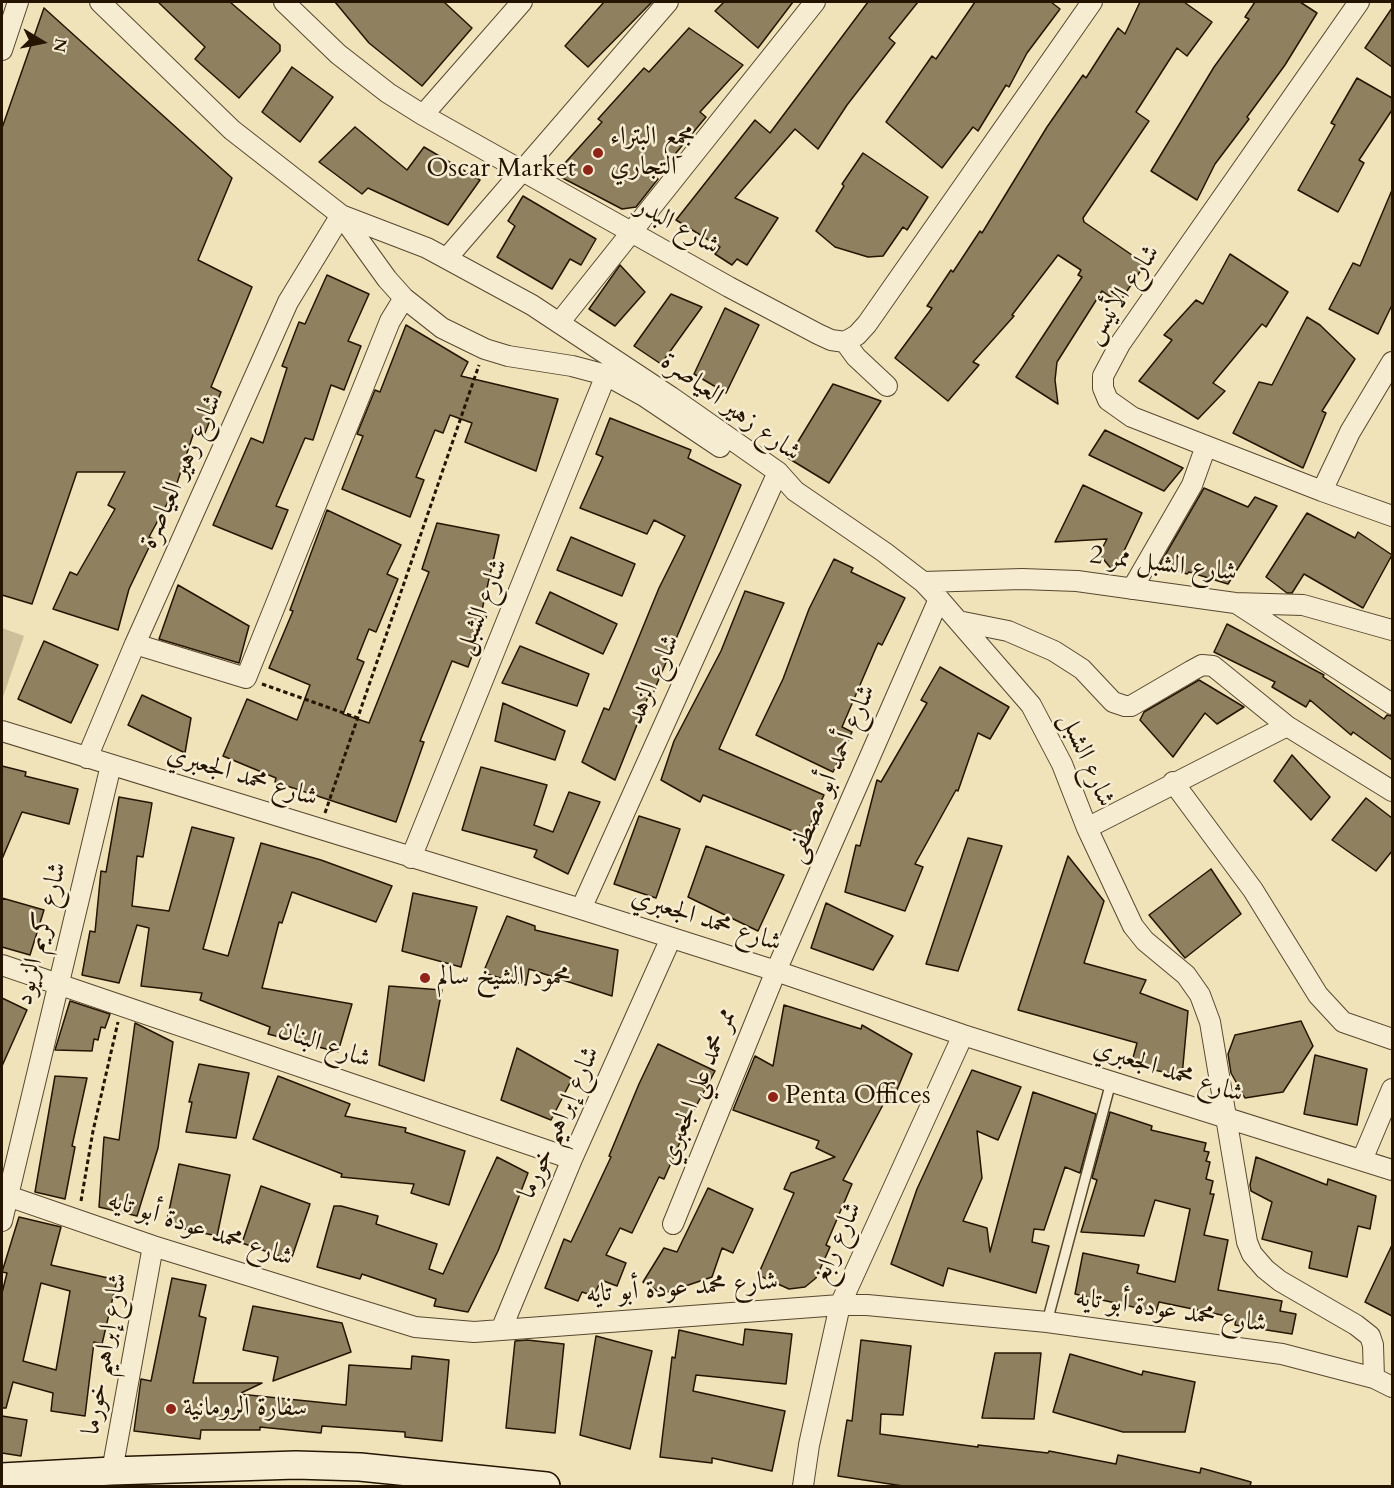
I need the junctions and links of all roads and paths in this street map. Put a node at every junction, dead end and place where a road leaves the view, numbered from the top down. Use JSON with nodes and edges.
{"nodes":[{"id":1,"x":100,"y":2,"type":"edge"},
{"id":2,"x":284,"y":2,"type":"edge"},
{"id":3,"x":522,"y":2,"type":"edge"},
{"id":4,"x":668,"y":2,"type":"edge"},
{"id":5,"x":815,"y":2,"type":"edge"},
{"id":6,"x":1092,"y":2,"type":"edge"},
{"id":7,"x":1359,"y":2,"type":"edge"},
{"id":8,"x":12,"y":4,"type":"edge"},
{"id":9,"x":2,"y":50,"type":"edge"},
{"id":10,"x":423,"y":115,"type":"junction"},
{"id":11,"x":523,"y":170,"type":"junction"},
{"id":12,"x":341,"y":215,"type":"junction"},
{"id":13,"x":630,"y":232,"type":"junction"},
{"id":14,"x":447,"y":258,"type":"junction"},
{"id":15,"x":404,"y":298,"type":"junction"},
{"id":16,"x":559,"y":323,"type":"junction"},
{"id":17,"x":845,"y":342,"type":"junction"},
{"id":18,"x":485,"y":350,"type":"junction"},
{"id":19,"x":1392,"y":362,"type":"edge"},
{"id":20,"x":606,"y":375,"type":"junction"},
{"id":21,"x":887,"y":386,"type":"dead end"},
{"id":22,"x":667,"y":403,"type":"junction"},
{"id":23,"x":1206,"y":446,"type":"junction"},
{"id":24,"x":775,"y":478,"type":"junction"},
{"id":25,"x":795,"y":491,"type":"joint"},
{"id":26,"x":1322,"y":491,"type":"junction"},
{"id":27,"x":1392,"y":516,"type":"edge"},
{"id":28,"x":923,"y":582,"type":"junction"},
{"id":29,"x":1132,"y":589,"type":"junction"},
{"id":30,"x":939,"y":599,"type":"junction"},
{"id":31,"x":1236,"y":603,"type":"junction"},
{"id":32,"x":958,"y":621,"type":"junction"},
{"id":33,"x":1392,"y":630,"type":"edge"},
{"id":34,"x":135,"y":644,"type":"junction"},
{"id":35,"x":246,"y":678,"type":"junction"},
{"id":36,"x":1392,"y":704,"type":"edge"},
{"id":37,"x":358,"y":718,"type":"junction"},
{"id":38,"x":1287,"y":726,"type":"junction"},
{"id":39,"x":2,"y":731,"type":"edge"},
{"id":40,"x":87,"y":758,"type":"junction"},
{"id":41,"x":111,"y":765,"type":"junction"},
{"id":42,"x":1173,"y":782,"type":"junction"},
{"id":43,"x":1392,"y":791,"type":"edge"},
{"id":44,"x":1087,"y":828,"type":"junction"},
{"id":45,"x":319,"y":830,"type":"junction"},
{"id":46,"x":411,"y":858,"type":"junction"},
{"id":47,"x":581,"y":909,"type":"junction"},
{"id":48,"x":671,"y":938,"type":"junction"},
{"id":49,"x":2,"y":964,"type":"edge"},
{"id":50,"x":776,"y":971,"type":"junction"},
{"id":51,"x":58,"y":983,"type":"junction"},
{"id":52,"x":122,"y":1006,"type":"junction"},
{"id":53,"x":963,"y":1035,"type":"junction"},
{"id":54,"x":1392,"y":1039,"type":"edge"},
{"id":55,"x":1111,"y":1082,"type":"junction"},
{"id":56,"x":1392,"y":1089,"type":"edge"},
{"id":57,"x":1225,"y":1119,"type":"junction"},
{"id":58,"x":572,"y":1159,"type":"junction"},
{"id":59,"x":1362,"y":1160,"type":"junction"},
{"id":60,"x":1392,"y":1170,"type":"edge"},
{"id":61,"x":5,"y":1195,"type":"edge"},
{"id":62,"x":78,"y":1219,"type":"junction"},
{"id":63,"x":2,"y":1221,"type":"edge"},
{"id":64,"x":673,"y":1224,"type":"dead end"},
{"id":65,"x":153,"y":1246,"type":"junction"},
{"id":66,"x":840,"y":1305,"type":"junction"},
{"id":67,"x":1047,"y":1322,"type":"junction"},
{"id":68,"x":501,"y":1330,"type":"junction"},
{"id":69,"x":1374,"y":1378,"type":"junction"},
{"id":70,"x":1392,"y":1387,"type":"edge"},
{"id":71,"x":112,"y":1471,"type":"junction"},
{"id":72,"x":2,"y":1477,"type":"edge"},
{"id":73,"x":546,"y":1486,"type":"edge"},
{"id":74,"x":803,"y":1486,"type":"edge"}],
"edges":[{"from":1,"to":12,"type":"street","name":"شارع زهير العياصرة"},
{"from":2,"to":10,"type":"street","name":"شارع البدر"},
{"from":3,"to":10,"type":"street"},
{"from":4,"to":11,"type":"street"},
{"from":5,"to":13,"type":"street"},
{"from":6,"to":17,"type":"street"},
{"from":7,"to":23,"type":"street","name":"شارع الأنيس"},
{"from":8,"to":9,"type":"street"},
{"from":10,"to":11,"type":"street","name":"شارع البدر"},
{"from":11,"to":13,"type":"street","name":"شارع البدر"},
{"from":11,"to":14,"type":"street"},
{"from":12,"to":14,"type":"street","name":"شارع زهير العياصرة"},
{"from":12,"to":15,"type":"street","name":"شارع زهير العياصرة"},
{"from":12,"to":34,"type":"street","name":"شارع زهير العياصرة"},
{"from":13,"to":16,"type":"street"},
{"from":13,"to":17,"type":"street","name":"شارع البدر"},
{"from":14,"to":16,"type":"street","name":"شارع زهير العياصرة"},
{"from":15,"to":18,"type":"street","name":"شارع زهير العياصرة"},
{"from":15,"to":35,"type":"street"},
{"from":16,"to":22,"type":"street","name":"شارع زهير العياصرة"},
{"from":17,"to":21,"type":"street","name":"شارع البدر"},
{"from":18,"to":20,"type":"street","name":"شارع زهير العياصرة"},
{"from":18,"to":37,"type":"path"},
{"from":19,"to":26,"type":"street"},
{"from":20,"to":22,"type":"street","name":"شارع زهير العياصرة"},
{"from":20,"to":46,"type":"street","name":"شارع الشبل"},
{"from":22,"to":24,"type":"street","name":"شارع زهير العياصرة"},
{"from":23,"to":26,"type":"street","name":"شارع الأنيس"},
{"from":23,"to":29,"type":"street"},
{"from":24,"to":25,"type":"street","name":"شارع زهير العياصرة"},
{"from":24,"to":47,"type":"street","name":"شارع الزهد"},
{"from":25,"to":28,"type":"street","name":"شارع الشبل"},
{"from":26,"to":27,"type":"street","name":"شارع الأنيس"},
{"from":28,"to":29,"type":"street","name":"شارع الشبل ممر 2"},
{"from":28,"to":30,"type":"street","name":"شارع الشبل"},
{"from":29,"to":31,"type":"street","name":"شارع الشبل ممر 2"},
{"from":30,"to":32,"type":"street","name":"شارع الشبل"},
{"from":30,"to":50,"type":"street","name":"شارع أحمد أبو مصطفى"},
{"from":31,"to":33,"type":"street","name":"شارع الشبل ممر 2"},
{"from":31,"to":36,"type":"street"},
{"from":32,"to":38,"type":"street"},
{"from":32,"to":44,"type":"street","name":"شارع الشبل"},
{"from":34,"to":35,"type":"street"},
{"from":34,"to":40,"type":"street","name":"شارع زهير العياصرة"},
{"from":35,"to":37,"type":"path"},
{"from":37,"to":45,"type":"path"},
{"from":38,"to":42,"type":"street"},
{"from":38,"to":43,"type":"street"},
{"from":39,"to":40,"type":"street","name":"شارع محمد الجعبري"},
{"from":40,"to":41,"type":"street","name":"شارع محمد الجعبري"},
{"from":41,"to":45,"type":"street","name":"شارع محمد الجعبري"},
{"from":41,"to":51,"type":"street","name":"شارع كريم الزيود"},
{"from":42,"to":44,"type":"street"},
{"from":42,"to":54,"type":"street"},
{"from":44,"to":57,"type":"street","name":"شارع الشبل"},
{"from":45,"to":46,"type":"street","name":"شارع محمد الجعبري"},
{"from":46,"to":47,"type":"street","name":"شارع محمد الجعبري"},
{"from":47,"to":48,"type":"street","name":"شارع محمد الجعبري"},
{"from":48,"to":50,"type":"street","name":"شارع محمد الجعبري"},
{"from":48,"to":58,"type":"street","name":"شارع إبراهيم خورما"},
{"from":49,"to":51,"type":"street","name":"شارع البنان"},
{"from":50,"to":53,"type":"street","name":"شارع محمد الجعبري"},
{"from":50,"to":64,"type":"street","name":"ممر محمد علي الجعبري"},
{"from":51,"to":52,"type":"street","name":"شارع البنان"},
{"from":51,"to":61,"type":"street","name":"شارع كريم الزيود"},
{"from":52,"to":58,"type":"street","name":"شارع البنان"},
{"from":52,"to":62,"type":"path"},
{"from":53,"to":55,"type":"street","name":"شارع محمد الجعبري"},
{"from":53,"to":66,"type":"street","name":"شارع رابغ"},
{"from":55,"to":57,"type":"street","name":"شارع محمد الجعبري"},
{"from":55,"to":67,"type":"lane"},
{"from":56,"to":59,"type":"street"},
{"from":57,"to":59,"type":"street","name":"شارع محمد الجعبري"},
{"from":57,"to":69,"type":"street","name":"شارع محمد عودة أبو تايه"},
{"from":58,"to":68,"type":"street","name":"شارع إبراهيم خورما"},
{"from":59,"to":60,"type":"street","name":"شارع محمد الجعبري"},
{"from":61,"to":62,"type":"street","name":"شارع محمد عودة أبو تايه"},
{"from":61,"to":63,"type":"street","name":"شارع كريم الزيود"},
{"from":62,"to":65,"type":"street","name":"شارع محمد عودة أبو تايه"},
{"from":65,"to":68,"type":"street","name":"شارع محمد عودة أبو تايه"},
{"from":65,"to":71,"type":"street","name":"شارع إبراهيم خورما"},
{"from":66,"to":67,"type":"street","name":"شارع محمد عودة أبو تايه"},
{"from":66,"to":68,"type":"street","name":"شارع محمد عودة أبو تايه"},
{"from":66,"to":74,"type":"street","name":"شارع رابغ"},
{"from":67,"to":69,"type":"street","name":"شارع محمد عودة أبو تايه"},
{"from":69,"to":70,"type":"street","name":"شارع محمد عودة أبو تايه"},
{"from":71,"to":72,"type":"main road"},
{"from":71,"to":73,"type":"main road"}]}
